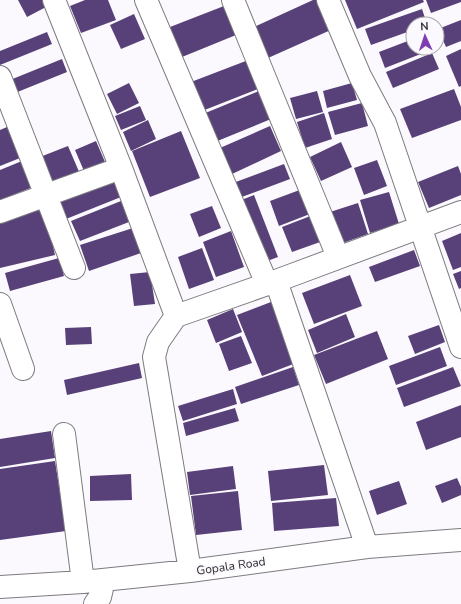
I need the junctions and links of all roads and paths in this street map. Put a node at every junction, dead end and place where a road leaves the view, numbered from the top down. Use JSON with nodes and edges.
{"nodes":[{"id":1,"x":54,"y":0,"type":"edge"},
{"id":2,"x":146,"y":0,"type":"edge"},
{"id":3,"x":233,"y":0,"type":"edge"},
{"id":4,"x":328,"y":0,"type":"edge"},
{"id":5,"x":0,"y":77,"type":"edge"},
{"id":6,"x":121,"y":168,"type":"junction"},
{"id":7,"x":47,"y":196,"type":"junction"},
{"id":8,"x":0,"y":212,"type":"edge"},
{"id":9,"x":461,"y":212,"type":"edge"},
{"id":10,"x":420,"y":227,"type":"junction"},
{"id":11,"x":338,"y":257,"type":"junction"},
{"id":12,"x":74,"y":268,"type":"dead end"},
{"id":13,"x":271,"y":282,"type":"junction"},
{"id":14,"x":0,"y":304,"type":"edge"},
{"id":15,"x":176,"y":316,"type":"junction"},
{"id":16,"x":461,"y":347,"type":"edge"},
{"id":17,"x":22,"y":369,"type":"dead end"},
{"id":18,"x":64,"y":434,"type":"dead end"},
{"id":19,"x":461,"y":540,"type":"edge"},
{"id":20,"x":367,"y":547,"type":"junction"},
{"id":21,"x":190,"y":571,"type":"junction"},
{"id":22,"x":93,"y":581,"type":"junction"},
{"id":23,"x":0,"y":586,"type":"edge"},
{"id":24,"x":95,"y":604,"type":"edge"}],
"edges":[{"from":1,"to":6,"type":"street"},
{"from":2,"to":13,"type":"street"},
{"from":3,"to":11,"type":"street"},
{"from":4,"to":10,"type":"street"},
{"from":5,"to":7,"type":"street"},
{"from":6,"to":7,"type":"street"},
{"from":6,"to":15,"type":"street"},
{"from":7,"to":8,"type":"street"},
{"from":7,"to":12,"type":"street"},
{"from":9,"to":10,"type":"street"},
{"from":10,"to":11,"type":"street"},
{"from":10,"to":16,"type":"street"},
{"from":11,"to":13,"type":"street"},
{"from":13,"to":15,"type":"street"},
{"from":13,"to":20,"type":"street"},
{"from":14,"to":17,"type":"street"},
{"from":15,"to":21,"type":"street"},
{"from":18,"to":22,"type":"street"},
{"from":19,"to":20,"type":"street","name":"Gopala Road"},
{"from":20,"to":21,"type":"street","name":"Gopala Road"},
{"from":21,"to":22,"type":"street","name":"Gopala Road"},
{"from":22,"to":23,"type":"street","name":"Gopala Road"},
{"from":22,"to":24,"type":"street"}]}
